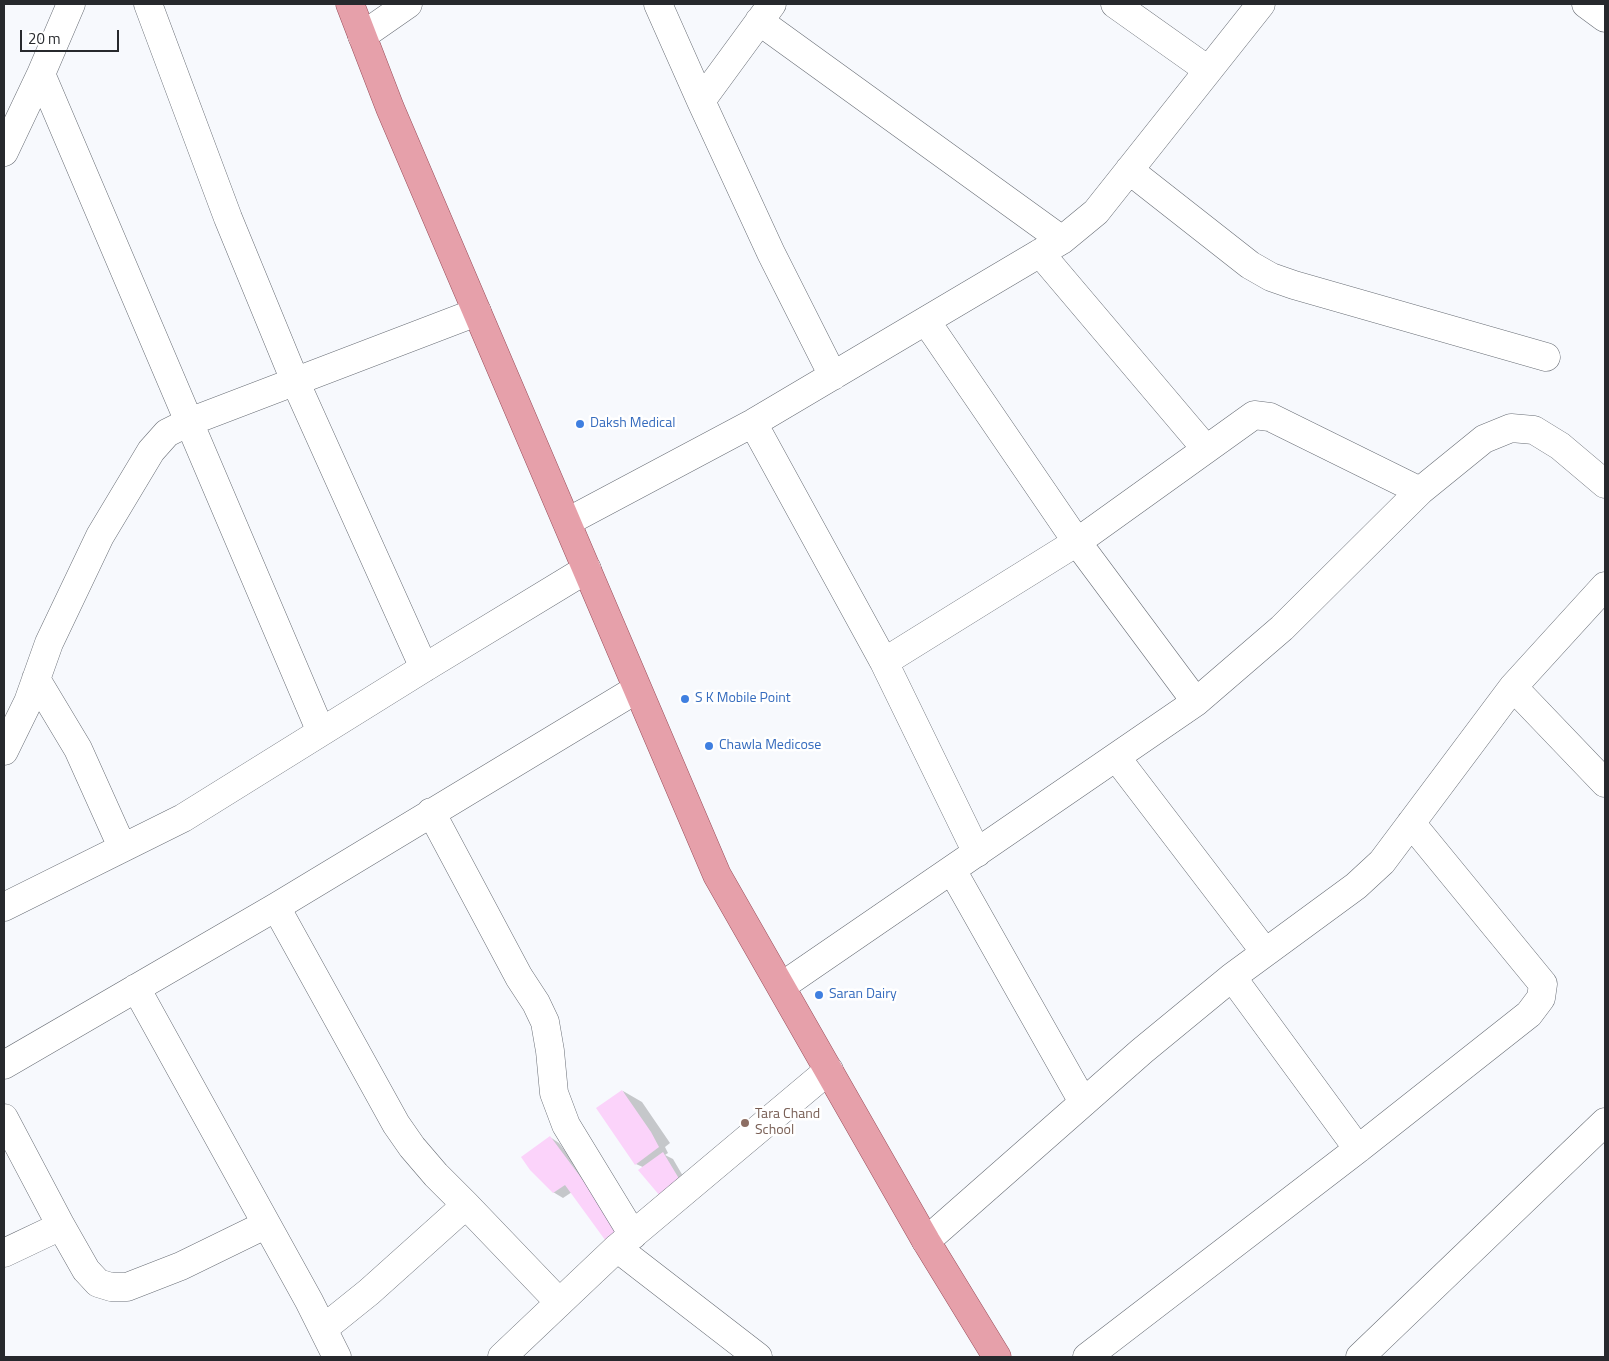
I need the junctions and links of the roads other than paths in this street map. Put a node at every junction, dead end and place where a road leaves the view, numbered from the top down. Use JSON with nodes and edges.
{"nodes":[{"id":1,"x":71,"y":4,"type":"edge"},
{"id":2,"x":148,"y":4,"type":"edge"},
{"id":3,"x":350,"y":4,"type":"edge"},
{"id":4,"x":408,"y":4,"type":"edge"},
{"id":5,"x":658,"y":4,"type":"edge"},
{"id":6,"x":1115,"y":4,"type":"edge"},
{"id":7,"x":1261,"y":4,"type":"edge"},
{"id":8,"x":1586,"y":4,"type":"edge"},
{"id":9,"x":765,"y":12,"type":"edge"},
{"id":10,"x":1605,"y":18,"type":"edge"},
{"id":11,"x":362,"y":36,"type":"junction"},
{"id":12,"x":1208,"y":70,"type":"junction"},
{"id":13,"x":41,"y":74,"type":"junction"},
{"id":14,"x":701,"y":101,"type":"junction"},
{"id":15,"x":4,"y":152,"type":"edge"},
{"id":16,"x":1130,"y":170,"type":"junction"},
{"id":17,"x":1051,"y":246,"type":"junction"},
{"id":18,"x":477,"y":312,"type":"junction"},
{"id":19,"x":926,"y":321,"type":"junction"},
{"id":20,"x":1546,"y":357,"type":"dead end"},
{"id":21,"x":833,"y":376,"type":"junction"},
{"id":22,"x":295,"y":381,"type":"junction"},
{"id":23,"x":189,"y":422,"type":"junction"},
{"id":24,"x":753,"y":423,"type":"junction"},
{"id":25,"x":1206,"y":449,"type":"junction"},
{"id":26,"x":1605,"y":484,"type":"edge"},
{"id":27,"x":1420,"y":491,"type":"junction"},
{"id":28,"x":567,"y":522,"type":"junction"},
{"id":29,"x":1077,"y":542,"type":"junction"},
{"id":30,"x":586,"y":569,"type":"junction"},
{"id":31,"x":1605,"y":586,"type":"edge"},
{"id":32,"x":884,"y":662,"type":"junction"},
{"id":33,"x":424,"y":668,"type":"junction"},
{"id":34,"x":36,"y":680,"type":"junction"},
{"id":35,"x":1513,"y":687,"type":"junction"},
{"id":36,"x":637,"y":689,"type":"junction"},
{"id":37,"x":1196,"y":702,"type":"junction"},
{"id":38,"x":321,"y":732,"type":"junction"},
{"id":39,"x":4,"y":751,"type":"edge"},
{"id":40,"x":1116,"y":757,"type":"junction"},
{"id":41,"x":1605,"y":784,"type":"edge"},
{"id":42,"x":431,"y":812,"type":"junction"},
{"id":43,"x":1411,"y":823,"type":"junction"},
{"id":44,"x":122,"y":847,"type":"junction"},
{"id":45,"x":977,"y":852,"type":"junction"},
{"id":46,"x":952,"y":870,"type":"junction"},
{"id":47,"x":4,"y":907,"type":"edge"},
{"id":48,"x":276,"y":907,"type":"junction"},
{"id":49,"x":1265,"y":952,"type":"junction"},
{"id":50,"x":1232,"y":977,"type":"junction"},
{"id":51,"x":782,"y":986,"type":"junction"},
{"id":52,"x":136,"y":988,"type":"junction"},
{"id":53,"x":4,"y":1065,"type":"edge"},
{"id":54,"x":829,"y":1070,"type":"junction"},
{"id":55,"x":1083,"y":1102,"type":"junction"},
{"id":56,"x":4,"y":1118,"type":"edge"},
{"id":57,"x":1603,"y":1129,"type":"edge"},
{"id":58,"x":1358,"y":1149,"type":"junction"},
{"id":59,"x":466,"y":1205,"type":"junction"},
{"id":60,"x":266,"y":1225,"type":"junction"},
{"id":61,"x":61,"y":1226,"type":"junction"},
{"id":62,"x":926,"y":1241,"type":"junction"},
{"id":63,"x":625,"y":1242,"type":"junction"},
{"id":64,"x":4,"y":1252,"type":"edge"},
{"id":65,"x":560,"y":1302,"type":"junction"},
{"id":66,"x":323,"y":1330,"type":"junction"},
{"id":67,"x":337,"y":1357,"type":"edge"},
{"id":68,"x":502,"y":1357,"type":"edge"},
{"id":69,"x":758,"y":1357,"type":"edge"},
{"id":70,"x":997,"y":1357,"type":"edge"},
{"id":71,"x":1087,"y":1357,"type":"edge"},
{"id":72,"x":1360,"y":1357,"type":"edge"}],
"edges":[{"from":1,"to":13,"type":"street"},
{"from":2,"to":22,"type":"street"},
{"from":3,"to":11,"type":"main road"},
{"from":4,"to":11,"type":"street"},
{"from":5,"to":14,"type":"street"},
{"from":6,"to":12,"type":"street"},
{"from":7,"to":12,"type":"street"},
{"from":8,"to":10,"type":"street"},
{"from":9,"to":14,"type":"street"},
{"from":9,"to":17,"type":"street"},
{"from":11,"to":18,"type":"main road"},
{"from":12,"to":16,"type":"street"},
{"from":13,"to":15,"type":"street"},
{"from":13,"to":23,"type":"street"},
{"from":14,"to":21,"type":"street"},
{"from":16,"to":17,"type":"street"},
{"from":16,"to":20,"type":"street"},
{"from":17,"to":19,"type":"street"},
{"from":17,"to":25,"type":"street"},
{"from":18,"to":22,"type":"street"},
{"from":18,"to":28,"type":"main road"},
{"from":19,"to":21,"type":"street"},
{"from":19,"to":29,"type":"street"},
{"from":21,"to":24,"type":"street"},
{"from":22,"to":23,"type":"street"},
{"from":22,"to":33,"type":"street"},
{"from":23,"to":34,"type":"street"},
{"from":23,"to":38,"type":"street"},
{"from":24,"to":28,"type":"street"},
{"from":24,"to":32,"type":"street"},
{"from":25,"to":27,"type":"street"},
{"from":25,"to":29,"type":"street"},
{"from":26,"to":27,"type":"street"},
{"from":27,"to":37,"type":"street"},
{"from":28,"to":30,"type":"main road"},
{"from":29,"to":32,"type":"street"},
{"from":29,"to":37,"type":"street"},
{"from":30,"to":33,"type":"street"},
{"from":30,"to":36,"type":"main road"},
{"from":31,"to":35,"type":"street"},
{"from":32,"to":45,"type":"street"},
{"from":33,"to":38,"type":"street"},
{"from":34,"to":39,"type":"street"},
{"from":34,"to":44,"type":"street"},
{"from":35,"to":41,"type":"street"},
{"from":35,"to":43,"type":"street"},
{"from":36,"to":42,"type":"street"},
{"from":36,"to":51,"type":"main road"},
{"from":37,"to":40,"type":"street"},
{"from":38,"to":44,"type":"street"},
{"from":40,"to":45,"type":"street"},
{"from":40,"to":49,"type":"street"},
{"from":42,"to":48,"type":"street"},
{"from":42,"to":63,"type":"street"},
{"from":43,"to":49,"type":"street"},
{"from":43,"to":58,"type":"street"},
{"from":44,"to":47,"type":"street"},
{"from":45,"to":46,"type":"street"},
{"from":46,"to":51,"type":"street"},
{"from":46,"to":55,"type":"street"},
{"from":48,"to":52,"type":"street"},
{"from":48,"to":59,"type":"street"},
{"from":49,"to":50,"type":"street"},
{"from":50,"to":55,"type":"street"},
{"from":50,"to":58,"type":"street"},
{"from":51,"to":54,"type":"main road"},
{"from":52,"to":53,"type":"street"},
{"from":52,"to":60,"type":"street"},
{"from":54,"to":62,"type":"main road"},
{"from":54,"to":63,"type":"street"},
{"from":55,"to":62,"type":"street"},
{"from":56,"to":61,"type":"street"},
{"from":57,"to":72,"type":"street"},
{"from":58,"to":71,"type":"street"},
{"from":59,"to":65,"type":"street"},
{"from":59,"to":66,"type":"street"},
{"from":60,"to":61,"type":"street"},
{"from":60,"to":66,"type":"street"},
{"from":61,"to":64,"type":"street"},
{"from":62,"to":70,"type":"main road"},
{"from":63,"to":65,"type":"street"},
{"from":63,"to":69,"type":"street"},
{"from":65,"to":68,"type":"street"},
{"from":66,"to":67,"type":"street"}]}
